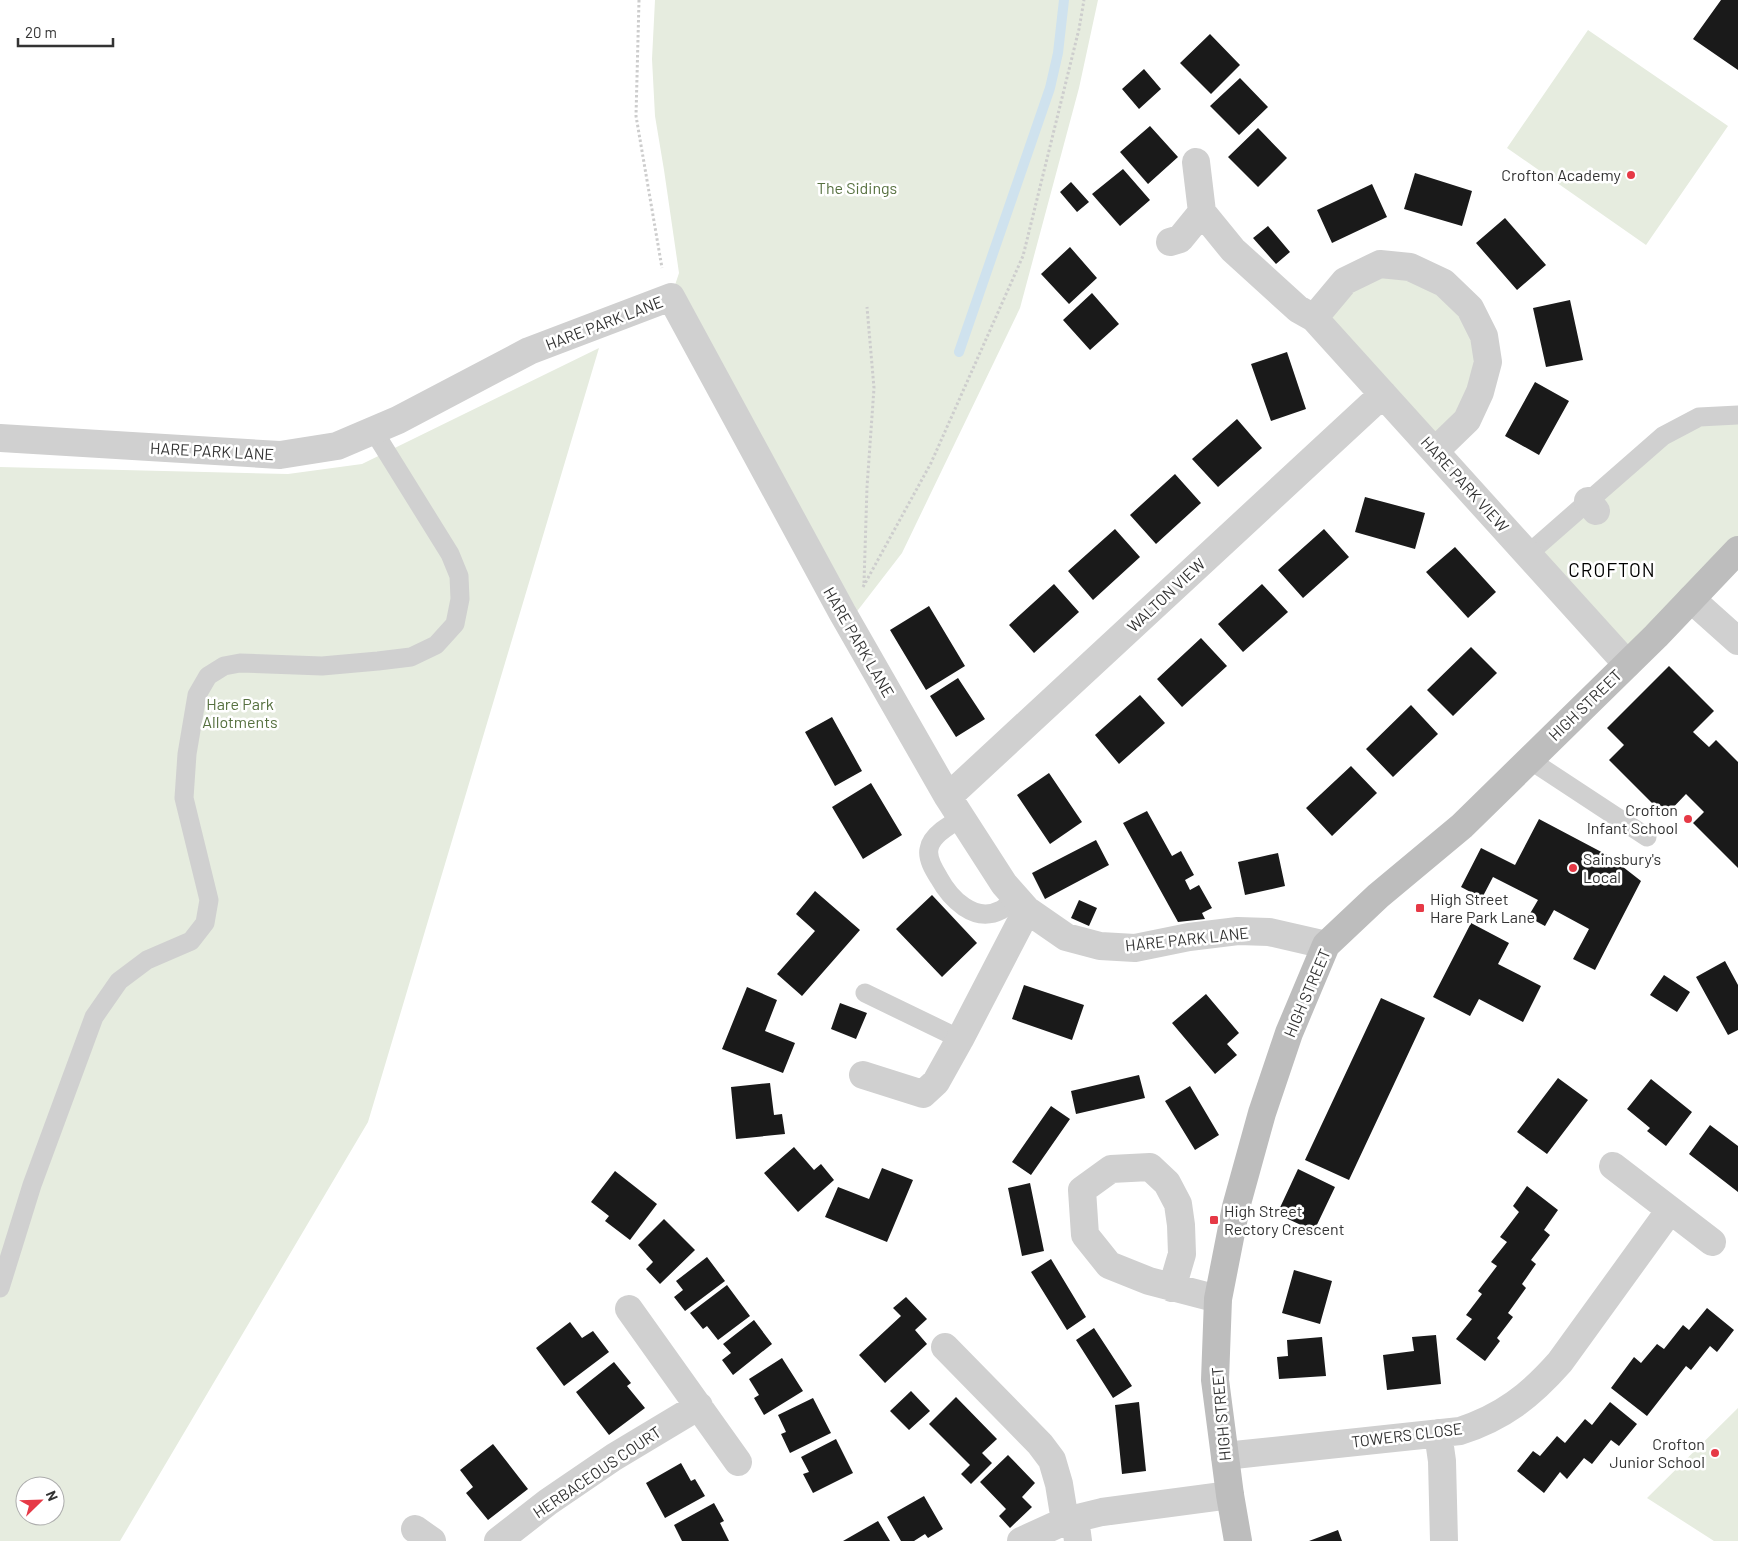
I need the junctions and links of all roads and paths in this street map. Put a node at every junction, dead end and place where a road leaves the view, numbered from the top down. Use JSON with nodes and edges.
{"nodes":[{"id":1,"x":639,"y":0,"type":"edge"},
{"id":2,"x":1084,"y":0,"type":"edge"},
{"id":3,"x":1196,"y":162,"type":"dead end"},
{"id":4,"x":1202,"y":212,"type":"junction"},
{"id":5,"x":1170,"y":242,"type":"dead end"},
{"id":6,"x":671,"y":297,"type":"junction"},
{"id":7,"x":867,"y":307,"type":"dead end"},
{"id":8,"x":1306,"y":313,"type":"junction"},
{"id":9,"x":1383,"y":394,"type":"junction"},
{"id":10,"x":1738,"y":415,"type":"edge"},
{"id":11,"x":373,"y":430,"type":"junction"},
{"id":12,"x":0,"y":438,"type":"edge"},
{"id":13,"x":1435,"y":451,"type":"junction"},
{"id":14,"x":1738,"y":550,"type":"edge"},
{"id":15,"x":1528,"y":554,"type":"junction"},
{"id":16,"x":864,"y":585,"type":"junction"},
{"id":17,"x":1691,"y":599,"type":"junction"},
{"id":18,"x":843,"y":614,"type":"junction"},
{"id":19,"x":1738,"y":641,"type":"edge"},
{"id":20,"x":1627,"y":664,"type":"junction"},
{"id":21,"x":1530,"y":760,"type":"junction"},
{"id":22,"x":955,"y":807,"type":"junction"},
{"id":23,"x":1647,"y":837,"type":"dead end"},
{"id":24,"x":1021,"y":904,"type":"junction"},
{"id":25,"x":1326,"y":945,"type":"junction"},
{"id":26,"x":865,"y":993,"type":"dead end"},
{"id":27,"x":960,"y":1040,"type":"junction"},
{"id":28,"x":863,"y":1075,"type":"dead end"},
{"id":29,"x":1613,"y":1166,"type":"dead end"},
{"id":30,"x":1670,"y":1210,"type":"junction"},
{"id":31,"x":1712,"y":1242,"type":"dead end"},
{"id":32,"x":0,"y":1288,"type":"edge"},
{"id":33,"x":1172,"y":1288,"type":"junction"},
{"id":34,"x":1218,"y":1299,"type":"junction"},
{"id":35,"x":629,"y":1309,"type":"dead end"},
{"id":36,"x":948,"y":1359,"type":"dead end"},
{"id":37,"x":698,"y":1406,"type":"junction"},
{"id":38,"x":1438,"y":1433,"type":"junction"},
{"id":39,"x":1225,"y":1456,"type":"junction"},
{"id":40,"x":738,"y":1462,"type":"dead end"},
{"id":41,"x":1230,"y":1495,"type":"junction"},
{"id":42,"x":1073,"y":1527,"type":"edge"},
{"id":43,"x":498,"y":1541,"type":"edge"},
{"id":44,"x":1021,"y":1541,"type":"edge"},
{"id":45,"x":1238,"y":1541,"type":"edge"},
{"id":46,"x":1444,"y":1541,"type":"edge"}],
"edges":[{"from":1,"to":6,"type":"path"},
{"from":2,"to":16,"type":"path"},
{"from":3,"to":4,"type":"street"},
{"from":4,"to":5,"type":"street"},
{"from":4,"to":8,"type":"street","name":"HARE PARK VIEW"},
{"from":6,"to":11,"type":"street","name":"HARE PARK LANE"},
{"from":6,"to":18,"type":"street","name":"HARE PARK LANE"},
{"from":7,"to":16,"type":"path"},
{"from":8,"to":9,"type":"street","name":"HARE PARK VIEW"},
{"from":8,"to":13,"type":"street"},
{"from":9,"to":13,"type":"street","name":"HARE PARK VIEW"},
{"from":9,"to":22,"type":"street","name":"WALTON VIEW"},
{"from":10,"to":15,"type":"lane"},
{"from":11,"to":12,"type":"street","name":"HARE PARK LANE"},
{"from":11,"to":32,"type":"lane"},
{"from":13,"to":15,"type":"street","name":"HARE PARK VIEW"},
{"from":14,"to":17,"type":"street","name":"HIGH STREET"},
{"from":15,"to":20,"type":"street","name":"HARE PARK VIEW"},
{"from":16,"to":18,"type":"path"},
{"from":17,"to":19,"type":"street"},
{"from":17,"to":20,"type":"street","name":"HIGH STREET"},
{"from":18,"to":22,"type":"street","name":"HARE PARK LANE"},
{"from":20,"to":21,"type":"street","name":"HIGH STREET"},
{"from":21,"to":23,"type":"lane"},
{"from":21,"to":25,"type":"street","name":"HIGH STREET"},
{"from":22,"to":24,"type":"street","name":"HARE PARK LANE"},
{"from":22,"to":24,"type":"lane"},
{"from":24,"to":25,"type":"street","name":"HARE PARK LANE"},
{"from":24,"to":27,"type":"street"},
{"from":25,"to":34,"type":"street","name":"HIGH STREET"},
{"from":26,"to":27,"type":"lane"},
{"from":27,"to":28,"type":"street"},
{"from":29,"to":30,"type":"street"},
{"from":30,"to":31,"type":"street"},
{"from":30,"to":38,"type":"street","name":"TOWERS CLOSE"},
{"from":33,"to":33,"type":"street"},
{"from":33,"to":34,"type":"street"},
{"from":34,"to":39,"type":"street","name":"HIGH STREET"},
{"from":35,"to":37,"type":"street"},
{"from":36,"to":42,"type":"street"},
{"from":37,"to":40,"type":"street"},
{"from":37,"to":43,"type":"street","name":"HERBACEOUS COURT"},
{"from":38,"to":39,"type":"street","name":"TOWERS CLOSE"},
{"from":38,"to":46,"type":"street"},
{"from":39,"to":41,"type":"street","name":"HIGH STREET"},
{"from":41,"to":42,"type":"street"},
{"from":41,"to":45,"type":"street","name":"HIGH STREET"},
{"from":42,"to":44,"type":"street"}]}
